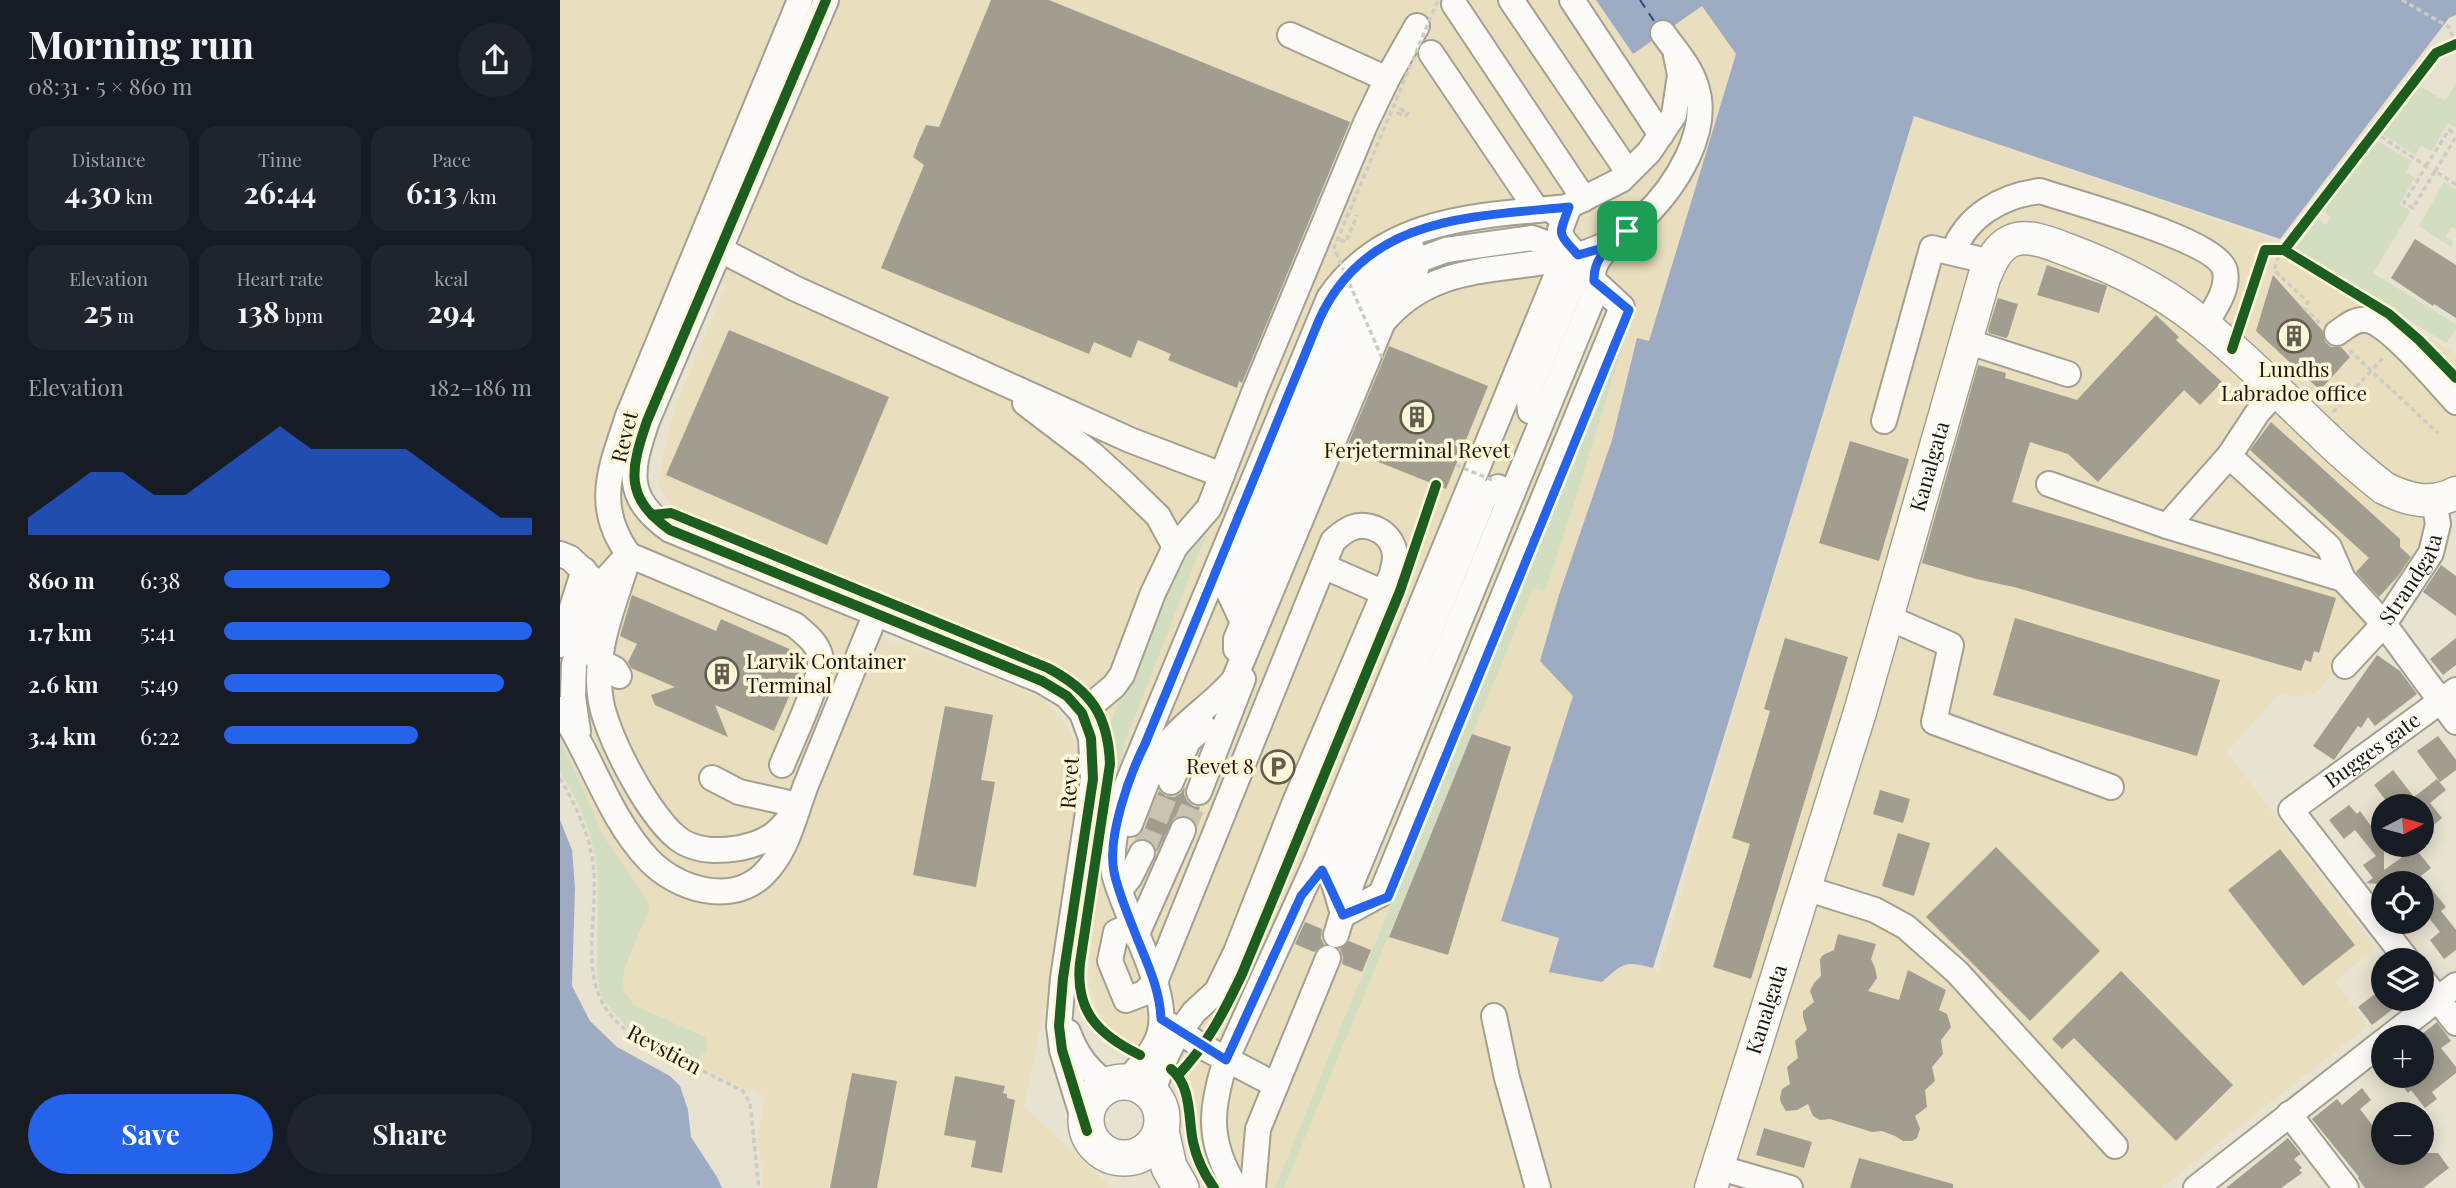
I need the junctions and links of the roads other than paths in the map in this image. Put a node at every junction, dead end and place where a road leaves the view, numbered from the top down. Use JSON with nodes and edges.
{"nodes":[{"id":1,"x":800,"y":0,"type":"edge"},
{"id":2,"x":826,"y":0,"type":"edge"},
{"id":3,"x":1511,"y":0,"type":"edge"},
{"id":4,"x":1572,"y":0,"type":"edge"},
{"id":5,"x":1446,"y":2,"type":"edge"},
{"id":6,"x":1417,"y":26,"type":"dead end"},
{"id":7,"x":1290,"y":34,"type":"dead end"},
{"id":8,"x":1431,"y":53,"type":"dead end"},
{"id":9,"x":1387,"y":79,"type":"junction"},
{"id":10,"x":1661,"y":135,"type":"junction"},
{"id":11,"x":1628,"y":172,"type":"junction"},
{"id":12,"x":1576,"y":203,"type":"junction"},
{"id":13,"x":1627,"y":231,"type":"junction"},
{"id":14,"x":1541,"y":238,"type":"junction"},
{"id":15,"x":721,"y":250,"type":"junction"},
{"id":16,"x":1953,"y":253,"type":"junction"},
{"id":17,"x":1578,"y":255,"type":"junction"},
{"id":18,"x":1991,"y":262,"type":"junction"},
{"id":19,"x":1594,"y":281,"type":"junction"},
{"id":20,"x":2205,"y":326,"type":"junction"},
{"id":21,"x":2337,"y":333,"type":"dead end"},
{"id":22,"x":1966,"y":341,"type":"junction"},
{"id":23,"x":932,"y":349,"type":"junction"},
{"id":24,"x":2068,"y":374,"type":"dead end"},
{"id":25,"x":2277,"y":391,"type":"junction"},
{"id":26,"x":2456,"y":402,"type":"edge"},
{"id":27,"x":1884,"y":421,"type":"dead end"},
{"id":28,"x":2229,"y":456,"type":"junction"},
{"id":29,"x":1222,"y":475,"type":"junction"},
{"id":30,"x":2049,"y":484,"type":"dead end"},
{"id":31,"x":1489,"y":486,"type":"junction"},
{"id":32,"x":2445,"y":497,"type":"edge"},
{"id":33,"x":2167,"y":526,"type":"junction"},
{"id":34,"x":1175,"y":547,"type":"junction"},
{"id":35,"x":560,"y":554,"type":"edge"},
{"id":36,"x":629,"y":555,"type":"junction"},
{"id":37,"x":1323,"y":566,"type":"junction"},
{"id":38,"x":584,"y":570,"type":"junction"},
{"id":39,"x":2343,"y":579,"type":"junction"},
{"id":40,"x":1382,"y":592,"type":"junction"},
{"id":41,"x":608,"y":596,"type":"junction"},
{"id":42,"x":876,"y":613,"type":"junction"},
{"id":43,"x":1236,"y":613,"type":"junction"},
{"id":44,"x":1887,"y":617,"type":"junction"},
{"id":45,"x":2384,"y":624,"type":"junction"},
{"id":46,"x":560,"y":645,"type":"edge"},
{"id":47,"x":599,"y":660,"type":"junction"},
{"id":48,"x":2345,"y":666,"type":"dead end"},
{"id":49,"x":619,"y":676,"type":"dead end"},
{"id":50,"x":2448,"y":696,"type":"edge"},
{"id":51,"x":560,"y":709,"type":"edge"},
{"id":52,"x":1082,"y":713,"type":"junction"},
{"id":53,"x":1207,"y":721,"type":"junction"},
{"id":54,"x":2456,"y":722,"type":"edge"},
{"id":55,"x":581,"y":748,"type":"junction"},
{"id":56,"x":782,"y":765,"type":"dead end"},
{"id":57,"x":712,"y":778,"type":"dead end"},
{"id":58,"x":2110,"y":787,"type":"dead end"},
{"id":59,"x":798,"y":806,"type":"junction"},
{"id":60,"x":1183,"y":830,"type":"tunnel mouth"},
{"id":61,"x":1142,"y":853,"type":"tunnel mouth"},
{"id":62,"x":1322,"y":870,"type":"junction"},
{"id":63,"x":1805,"y":888,"type":"junction"},
{"id":64,"x":1120,"y":890,"type":"junction"},
{"id":65,"x":1301,"y":896,"type":"junction"},
{"id":66,"x":1134,"y":930,"type":"junction"},
{"id":67,"x":1336,"y":936,"type":"junction"},
{"id":68,"x":2398,"y":948,"type":"edge"},
{"id":69,"x":1155,"y":982,"type":"junction"},
{"id":70,"x":2447,"y":992,"type":"edge"},
{"id":71,"x":1061,"y":993,"type":"junction"},
{"id":72,"x":1494,"y":1016,"type":"dead end"},
{"id":73,"x":2456,"y":1023,"type":"edge"},
{"id":74,"x":1171,"y":1025,"type":"junction"},
{"id":75,"x":2405,"y":1025,"type":"edge"},
{"id":76,"x":2371,"y":1051,"type":"edge"},
{"id":77,"x":1226,"y":1060,"type":"junction"},
{"id":78,"x":1276,"y":1085,"type":"junction"},
{"id":79,"x":1130,"y":1087,"type":"junction"},
{"id":80,"x":2289,"y":1114,"type":"junction"},
{"id":81,"x":1087,"y":1131,"type":"junction"},
{"id":82,"x":1161,"y":1131,"type":"junction"},
{"id":83,"x":2115,"y":1146,"type":"dead end"},
{"id":84,"x":1114,"y":1157,"type":"junction"},
{"id":85,"x":1714,"y":1177,"type":"edge"},
{"id":86,"x":1156,"y":1188,"type":"edge"},
{"id":87,"x":1181,"y":1188,"type":"edge"},
{"id":88,"x":1236,"y":1188,"type":"edge"},
{"id":89,"x":1253,"y":1188,"type":"edge"},
{"id":90,"x":1538,"y":1188,"type":"edge"},
{"id":91,"x":1790,"y":1188,"type":"edge"},
{"id":92,"x":2196,"y":1188,"type":"edge"},
{"id":93,"x":2346,"y":1188,"type":"edge"}],
"edges":[{"from":1,"to":36,"type":"street"},
{"from":2,"to":15,"type":"street","name":"Revet"},
{"from":3,"to":11,"type":"street"},
{"from":4,"to":10,"type":"street"},
{"from":5,"to":12,"type":"street"},
{"from":6,"to":9,"type":"street"},
{"from":7,"to":9,"type":"street"},
{"from":8,"to":14,"type":"street"},
{"from":9,"to":29,"type":"street"},
{"from":10,"to":11,"type":"street"},
{"from":10,"to":13,"type":"street"},
{"from":11,"to":12,"type":"street"},
{"from":12,"to":14,"type":"street"},
{"from":12,"to":17,"type":"street"},
{"from":13,"to":17,"type":"street"},
{"from":13,"to":19,"type":"street"},
{"from":14,"to":17,"type":"street"},
{"from":14,"to":17,"type":"street"},
{"from":14,"to":43,"type":"street"},
{"from":14,"to":43,"type":"street"},
{"from":14,"to":53,"type":"street"},
{"from":14,"to":64,"type":"street"},
{"from":15,"to":23,"type":"street"},
{"from":15,"to":42,"type":"street","name":"Revet"},
{"from":16,"to":18,"type":"street"},
{"from":16,"to":20,"type":"street"},
{"from":16,"to":27,"type":"street"},
{"from":17,"to":19,"type":"street"},
{"from":17,"to":53,"type":"street"},
{"from":18,"to":20,"type":"main road","name":"Kanalgata"},
{"from":18,"to":22,"type":"main road","name":"Kanalgata"},
{"from":19,"to":31,"type":"street"},
{"from":19,"to":65,"type":"street"},
{"from":19,"to":67,"type":"street"},
{"from":19,"to":67,"type":"street"},
{"from":20,"to":25,"type":"main road","name":"Kanalgata"},
{"from":21,"to":26,"type":"street"},
{"from":22,"to":24,"type":"street"},
{"from":22,"to":44,"type":"main road","name":"Kanalgata"},
{"from":23,"to":29,"type":"street"},
{"from":23,"to":34,"type":"street"},
{"from":25,"to":28,"type":"street"},
{"from":25,"to":32,"type":"main road","name":"Kanalgata"},
{"from":28,"to":33,"type":"street"},
{"from":28,"to":39,"type":"street"},
{"from":29,"to":34,"type":"street"},
{"from":30,"to":33,"type":"street"},
{"from":31,"to":62,"type":"street"},
{"from":31,"to":67,"type":"street"},
{"from":32,"to":45,"type":"street","name":"Strandgata"},
{"from":33,"to":39,"type":"street"},
{"from":34,"to":52,"type":"street"},
{"from":35,"to":38,"type":"street"},
{"from":36,"to":41,"type":"street"},
{"from":36,"to":56,"type":"street"},
{"from":37,"to":40,"type":"street"},
{"from":37,"to":40,"type":"street"},
{"from":37,"to":69,"type":"street"},
{"from":38,"to":41,"type":"street"},
{"from":38,"to":46,"type":"street"},
{"from":39,"to":45,"type":"street"},
{"from":40,"to":74,"type":"street"},
{"from":41,"to":47,"type":"street"},
{"from":41,"to":55,"type":"street"},
{"from":42,"to":52,"type":"street","name":"Revet"},
{"from":42,"to":59,"type":"street"},
{"from":43,"to":53,"type":"street"},
{"from":44,"to":58,"type":"street"},
{"from":44,"to":63,"type":"main road","name":"Kanalgata"},
{"from":45,"to":48,"type":"street","name":"Strandgata"},
{"from":45,"to":50,"type":"street"},
{"from":47,"to":49,"type":"street"},
{"from":47,"to":59,"type":"street"},
{"from":50,"to":54,"type":"street"},
{"from":50,"to":68,"type":"street","name":"Bugges gate"},
{"from":51,"to":55,"type":"street"},
{"from":52,"to":71,"type":"street","name":"Revet"},
{"from":53,"to":53,"type":"street"},
{"from":53,"to":64,"type":"street"},
{"from":55,"to":59,"type":"street"},
{"from":57,"to":59,"type":"street"},
{"from":60,"to":66,"type":"street"},
{"from":61,"to":64,"type":"street"},
{"from":62,"to":65,"type":"street"},
{"from":62,"to":67,"type":"street"},
{"from":63,"to":83,"type":"street"},
{"from":63,"to":85,"type":"main road","name":"Kanalgata"},
{"from":64,"to":66,"type":"street"},
{"from":65,"to":77,"type":"street"},
{"from":66,"to":69,"type":"street"},
{"from":66,"to":69,"type":"street"},
{"from":67,"to":78,"type":"street"},
{"from":69,"to":74,"type":"street"},
{"from":70,"to":73,"type":"street"},
{"from":70,"to":75,"type":"street"},
{"from":71,"to":79,"type":"street","name":"Revet"},
{"from":71,"to":81,"type":"street","name":"Revet"},
{"from":72,"to":90,"type":"street"},
{"from":74,"to":77,"type":"street"},
{"from":74,"to":79,"type":"street"},
{"from":76,"to":80,"type":"street"},
{"from":77,"to":78,"type":"street"},
{"from":77,"to":88,"type":"street"},
{"from":78,"to":89,"type":"street"},
{"from":79,"to":81,"type":"highway"},
{"from":79,"to":82,"type":"highway"},
{"from":80,"to":92,"type":"street"},
{"from":80,"to":93,"type":"street"},
{"from":81,"to":84,"type":"highway"},
{"from":82,"to":84,"type":"highway"},
{"from":82,"to":87,"type":"highway"},
{"from":84,"to":86,"type":"highway"},
{"from":85,"to":91,"type":"street"}]}
